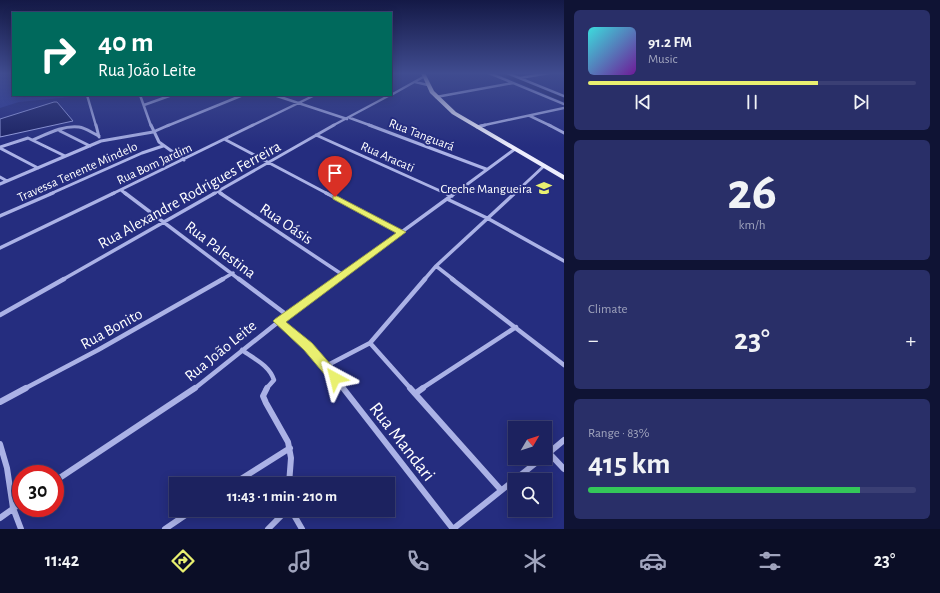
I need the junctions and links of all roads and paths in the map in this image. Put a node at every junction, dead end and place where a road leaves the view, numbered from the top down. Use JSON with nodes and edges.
{"nodes":[{"id":1,"x":88,"y":98,"type":"edge"},
{"id":2,"x":141,"y":98,"type":"edge"},
{"id":3,"x":164,"y":98,"type":"edge"},
{"id":4,"x":236,"y":98,"type":"edge"},
{"id":5,"x":282,"y":98,"type":"edge"},
{"id":6,"x":310,"y":98,"type":"edge"},
{"id":7,"x":386,"y":98,"type":"edge"},
{"id":8,"x":437,"y":98,"type":"edge"},
{"id":9,"x":549,"y":98,"type":"edge"},
{"id":10,"x":299,"y":103,"type":"junction"},
{"id":11,"x":564,"y":104,"type":"edge"},
{"id":12,"x":144,"y":105,"type":"junction"},
{"id":13,"x":564,"y":108,"type":"edge"},
{"id":14,"x":530,"y":116,"type":"junction"},
{"id":15,"x":349,"y":118,"type":"junction"},
{"id":16,"x":477,"y":127,"type":"junction"},
{"id":17,"x":60,"y":130,"type":"junction"},
{"id":18,"x":153,"y":132,"type":"junction"},
{"id":19,"x":564,"y":133,"type":"edge"},
{"id":20,"x":99,"y":136,"type":"junction"},
{"id":21,"x":316,"y":136,"type":"junction"},
{"id":22,"x":33,"y":140,"type":"junction"},
{"id":23,"x":226,"y":140,"type":"junction"},
{"id":24,"x":101,"y":141,"type":"junction"},
{"id":25,"x":90,"y":146,"type":"junction"},
{"id":26,"x":163,"y":146,"type":"junction"},
{"id":27,"x":0,"y":147,"type":"edge"},
{"id":28,"x":515,"y":149,"type":"junction"},
{"id":29,"x":65,"y":156,"type":"junction"},
{"id":30,"x":184,"y":160,"type":"junction"},
{"id":31,"x":270,"y":162,"type":"junction"},
{"id":32,"x":544,"y":166,"type":"junction"},
{"id":33,"x":38,"y":168,"type":"junction"},
{"id":34,"x":486,"y":169,"type":"junction"},
{"id":35,"x":0,"y":177,"type":"edge"},
{"id":36,"x":564,"y":178,"type":"edge"},
{"id":37,"x":7,"y":181,"type":"junction"},
{"id":38,"x":0,"y":184,"type":"edge"},
{"id":39,"x":121,"y":190,"type":"junction"},
{"id":40,"x":218,"y":191,"type":"junction"},
{"id":41,"x":452,"y":196,"type":"junction"},
{"id":42,"x":447,"y":199,"type":"junction"},
{"id":43,"x":0,"y":216,"type":"edge"},
{"id":44,"x":487,"y":218,"type":"junction"},
{"id":45,"x":164,"y":221,"type":"junction"},
{"id":46,"x":401,"y":232,"type":"junction"},
{"id":47,"x":0,"y":248,"type":"edge"},
{"id":48,"x":564,"y":261,"type":"edge"},
{"id":49,"x":436,"y":266,"type":"junction"},
{"id":50,"x":233,"y":273,"type":"junction"},
{"id":51,"x":343,"y":275,"type":"junction"},
{"id":52,"x":288,"y":314,"type":"junction"},
{"id":53,"x":0,"y":315,"type":"edge"},
{"id":54,"x":278,"y":321,"type":"junction"},
{"id":55,"x":516,"y":327,"type":"junction"},
{"id":56,"x":370,"y":343,"type":"junction"},
{"id":57,"x":242,"y":350,"type":"junction"},
{"id":58,"x":564,"y":365,"type":"edge"},
{"id":59,"x":326,"y":366,"type":"junction"},
{"id":60,"x":416,"y":393,"type":"junction"},
{"id":61,"x":0,"y":402,"type":"edge"},
{"id":62,"x":564,"y":440,"type":"edge"},
{"id":63,"x":0,"y":444,"type":"edge"},
{"id":64,"x":290,"y":448,"type":"junction"},
{"id":65,"x":552,"y":450,"type":"edge"},
{"id":66,"x":552,"y":458,"type":"edge"},
{"id":67,"x":533,"y":465,"type":"edge"},
{"id":68,"x":564,"y":469,"type":"edge"},
{"id":69,"x":64,"y":475,"type":"edge"},
{"id":70,"x":244,"y":477,"type":"edge"},
{"id":71,"x":289,"y":477,"type":"edge"},
{"id":72,"x":501,"y":490,"type":"junction"},
{"id":73,"x":12,"y":501,"type":"edge"},
{"id":74,"x":12,"y":509,"type":"edge"},
{"id":75,"x":16,"y":517,"type":"edge"},
{"id":76,"x":183,"y":517,"type":"edge"},
{"id":77,"x":280,"y":517,"type":"edge"},
{"id":78,"x":295,"y":517,"type":"edge"},
{"id":79,"x":0,"y":518,"type":"edge"},
{"id":80,"x":20,"y":529,"type":"edge"},
{"id":81,"x":165,"y":529,"type":"edge"},
{"id":82,"x":268,"y":529,"type":"edge"},
{"id":83,"x":302,"y":529,"type":"edge"},
{"id":84,"x":453,"y":529,"type":"edge"}],
"edges":[{"from":1,"to":20,"type":"street"},
{"from":2,"to":12,"type":"street"},
{"from":3,"to":12,"type":"street"},
{"from":4,"to":18,"type":"street"},
{"from":5,"to":10,"type":"street","name":"Rua Tanguará"},
{"from":6,"to":10,"type":"street","name":"Rua Bom Jardim"},
{"from":7,"to":15,"type":"street","name":"Rua Alexandre Rodrigues Ferreira"},
{"from":8,"to":16,"type":"main road"},
{"from":9,"to":11,"type":"street"},
{"from":10,"to":15,"type":"street","name":"Rua Tanguará"},
{"from":10,"to":23,"type":"street","name":"Rua Bom Jardim"},
{"from":12,"to":18,"type":"street"},
{"from":13,"to":14,"type":"street"},
{"from":14,"to":16,"type":"street"},
{"from":14,"to":19,"type":"street"},
{"from":15,"to":21,"type":"street","name":"Rua Alexandre Rodrigues Ferreira"},
{"from":15,"to":34,"type":"street","name":"Rua Tanguará"},
{"from":16,"to":28,"type":"main road"},
{"from":17,"to":20,"type":"street"},
{"from":17,"to":22,"type":"street"},
{"from":17,"to":25,"type":"street"},
{"from":18,"to":24,"type":"street"},
{"from":18,"to":26,"type":"street"},
{"from":20,"to":24,"type":"street"},
{"from":21,"to":31,"type":"street","name":"Rua Alexandre Rodrigues Ferreira"},
{"from":21,"to":41,"type":"street","name":"Rua Aracati"},
{"from":22,"to":27,"type":"street"},
{"from":22,"to":29,"type":"street"},
{"from":23,"to":30,"type":"street","name":"Rua Bom Jardim"},
{"from":23,"to":31,"type":"street"},
{"from":24,"to":25,"type":"street"},
{"from":25,"to":29,"type":"street"},
{"from":26,"to":30,"type":"street"},
{"from":26,"to":43,"type":"street","name":"Travessa Tenente Mindelo"},
{"from":27,"to":33,"type":"street"},
{"from":28,"to":32,"type":"main road"},
{"from":28,"to":34,"type":"street","name":"Rua João Leite"},
{"from":29,"to":33,"type":"street"},
{"from":30,"to":39,"type":"street","name":"Rua Bom Jardim"},
{"from":31,"to":40,"type":"street","name":"Rua Alexandre Rodrigues Ferreira"},
{"from":31,"to":46,"type":"street"},
{"from":32,"to":36,"type":"main road"},
{"from":32,"to":44,"type":"street"},
{"from":33,"to":37,"type":"street"},
{"from":34,"to":41,"type":"street","name":"Rua João Leite"},
{"from":35,"to":37,"type":"street"},
{"from":37,"to":38,"type":"street"},
{"from":39,"to":45,"type":"street","name":"Rua Palestina"},
{"from":39,"to":47,"type":"street","name":"Rua Bom Jardim"},
{"from":40,"to":45,"type":"street","name":"Rua Alexandre Rodrigues Ferreira"},
{"from":40,"to":51,"type":"street","name":"Rua Oásis"},
{"from":41,"to":42,"type":"street","name":"Rua João Leite"},
{"from":42,"to":44,"type":"street"},
{"from":42,"to":46,"type":"street","name":"Rua João Leite"},
{"from":44,"to":48,"type":"street"},
{"from":44,"to":49,"type":"street"},
{"from":45,"to":50,"type":"street","name":"Rua Palestina"},
{"from":45,"to":53,"type":"street","name":"Rua Alexandre Rodrigues Ferreira"},
{"from":46,"to":51,"type":"street","name":"Rua João Leite"},
{"from":49,"to":55,"type":"street"},
{"from":49,"to":56,"type":"street"},
{"from":50,"to":52,"type":"street","name":"Rua Palestina"},
{"from":50,"to":61,"type":"street","name":"Rua Bonito"},
{"from":51,"to":52,"type":"street","name":"Rua João Leite"},
{"from":52,"to":54,"type":"street","name":"Rua João Leite"},
{"from":54,"to":57,"type":"street","name":"Rua João Leite"},
{"from":54,"to":59,"type":"street","name":"Rua Mandari"},
{"from":55,"to":58,"type":"street"},
{"from":55,"to":60,"type":"street"},
{"from":56,"to":59,"type":"street"},
{"from":56,"to":60,"type":"street"},
{"from":57,"to":64,"type":"street"},
{"from":57,"to":69,"type":"street","name":"Rua João Leite"},
{"from":59,"to":84,"type":"street","name":"Rua Mandari"},
{"from":60,"to":72,"type":"street"},
{"from":62,"to":65,"type":"street"},
{"from":63,"to":73,"type":"street"},
{"from":64,"to":70,"type":"street"},
{"from":64,"to":71,"type":"street"},
{"from":66,"to":68,"type":"street"},
{"from":67,"to":72,"type":"street"},
{"from":72,"to":84,"type":"street"},
{"from":74,"to":79,"type":"street"},
{"from":75,"to":80,"type":"street"},
{"from":76,"to":81,"type":"street"},
{"from":77,"to":82,"type":"street"},
{"from":78,"to":83,"type":"street"}]}
